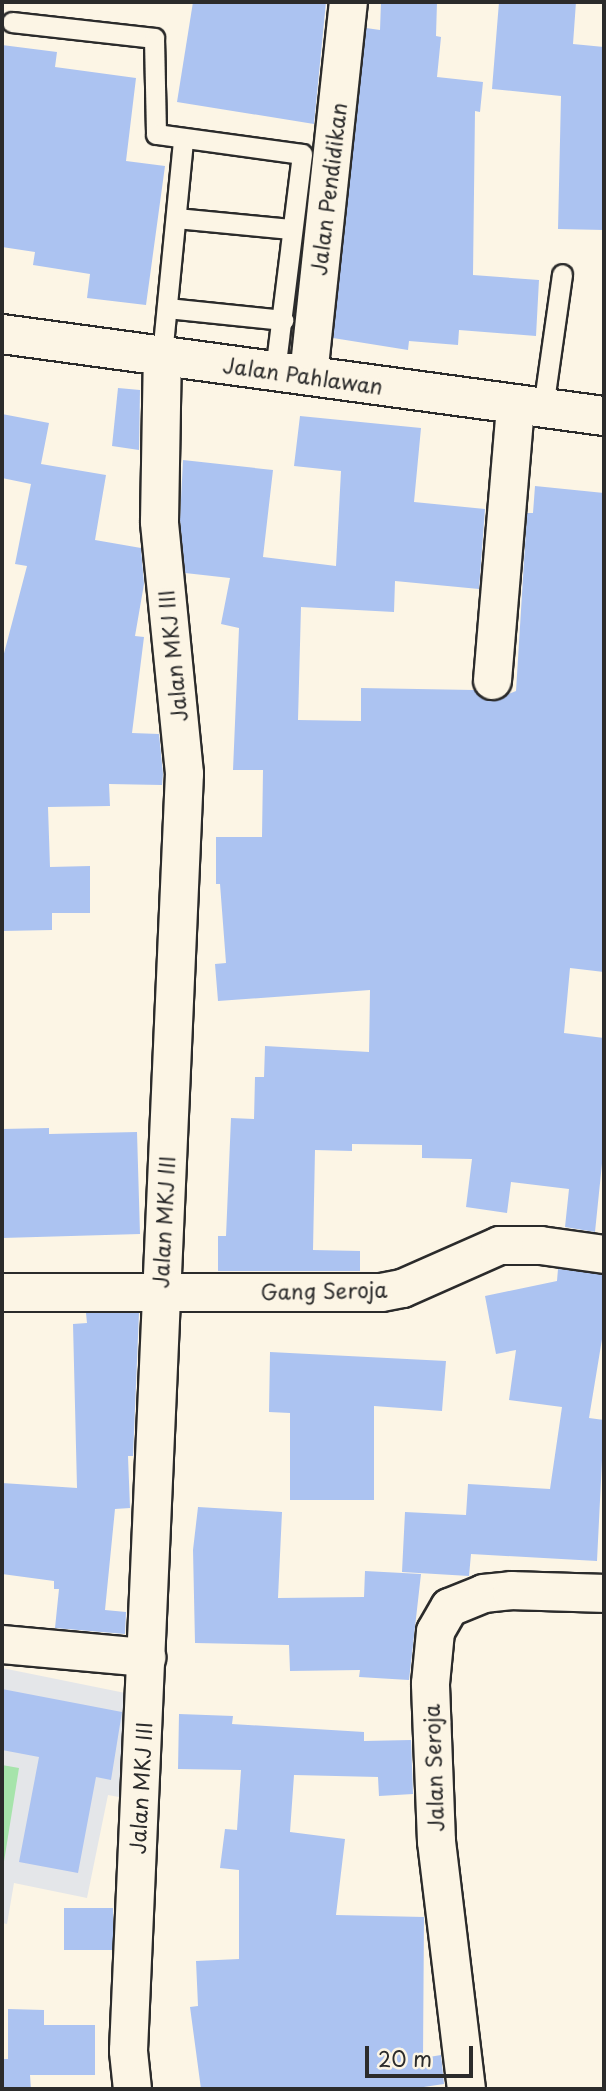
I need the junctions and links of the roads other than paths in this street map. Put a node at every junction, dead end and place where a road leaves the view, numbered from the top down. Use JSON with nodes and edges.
{"nodes":[{"id":1,"x":348,"y":2,"type":"edge"},
{"id":2,"x":12,"y":22,"type":"dead end"},
{"id":3,"x":183,"y":140,"type":"junction"},
{"id":4,"x":176,"y":218,"type":"junction"},
{"id":5,"x":290,"y":229,"type":"junction"},
{"id":6,"x":562,"y":274,"type":"dead end"},
{"id":7,"x":167,"y":308,"type":"junction"},
{"id":8,"x":283,"y":320,"type":"junction"},
{"id":9,"x":2,"y":334,"type":"edge"},
{"id":10,"x":162,"y":355,"type":"junction"},
{"id":11,"x":292,"y":373,"type":"junction"},
{"id":12,"x":529,"y":406,"type":"junction"},
{"id":13,"x":604,"y":416,"type":"edge"},
{"id":14,"x":492,"y":680,"type":"dead end"},
{"id":15,"x":604,"y":1254,"type":"edge"},
{"id":16,"x":2,"y":1292,"type":"edge"},
{"id":17,"x":160,"y":1294,"type":"junction"},
{"id":18,"x":604,"y":1594,"type":"edge"},
{"id":19,"x":2,"y":1644,"type":"edge"},
{"id":20,"x":146,"y":1657,"type":"junction"},
{"id":21,"x":132,"y":2089,"type":"edge"},
{"id":22,"x":466,"y":2089,"type":"edge"}],
"edges":[{"from":1,"to":11,"type":"street","name":"Jalan Pendidikan"},
{"from":2,"to":3,"type":"lane"},
{"from":3,"to":4,"type":"lane"},
{"from":3,"to":5,"type":"lane"},
{"from":4,"to":5,"type":"lane"},
{"from":4,"to":7,"type":"lane"},
{"from":5,"to":8,"type":"lane"},
{"from":6,"to":12,"type":"lane"},
{"from":7,"to":8,"type":"lane"},
{"from":7,"to":10,"type":"lane"},
{"from":8,"to":11,"type":"lane"},
{"from":9,"to":10,"type":"main road","name":"Jalan Pahlawan"},
{"from":10,"to":11,"type":"main road","name":"Jalan Pahlawan"},
{"from":10,"to":17,"type":"street","name":"Jalan MKJ III"},
{"from":11,"to":12,"type":"main road","name":"Jalan Pahlawan"},
{"from":12,"to":13,"type":"main road","name":"Jalan Pahlawan"},
{"from":12,"to":14,"type":"street"},
{"from":15,"to":17,"type":"street","name":"Gang Seroja"},
{"from":16,"to":17,"type":"street","name":"Gang Seroja"},
{"from":17,"to":20,"type":"street","name":"Jalan MKJ III"},
{"from":18,"to":22,"type":"street","name":"Jalan Seroja"},
{"from":19,"to":20,"type":"street"},
{"from":20,"to":21,"type":"street","name":"Jalan MKJ III"}]}
